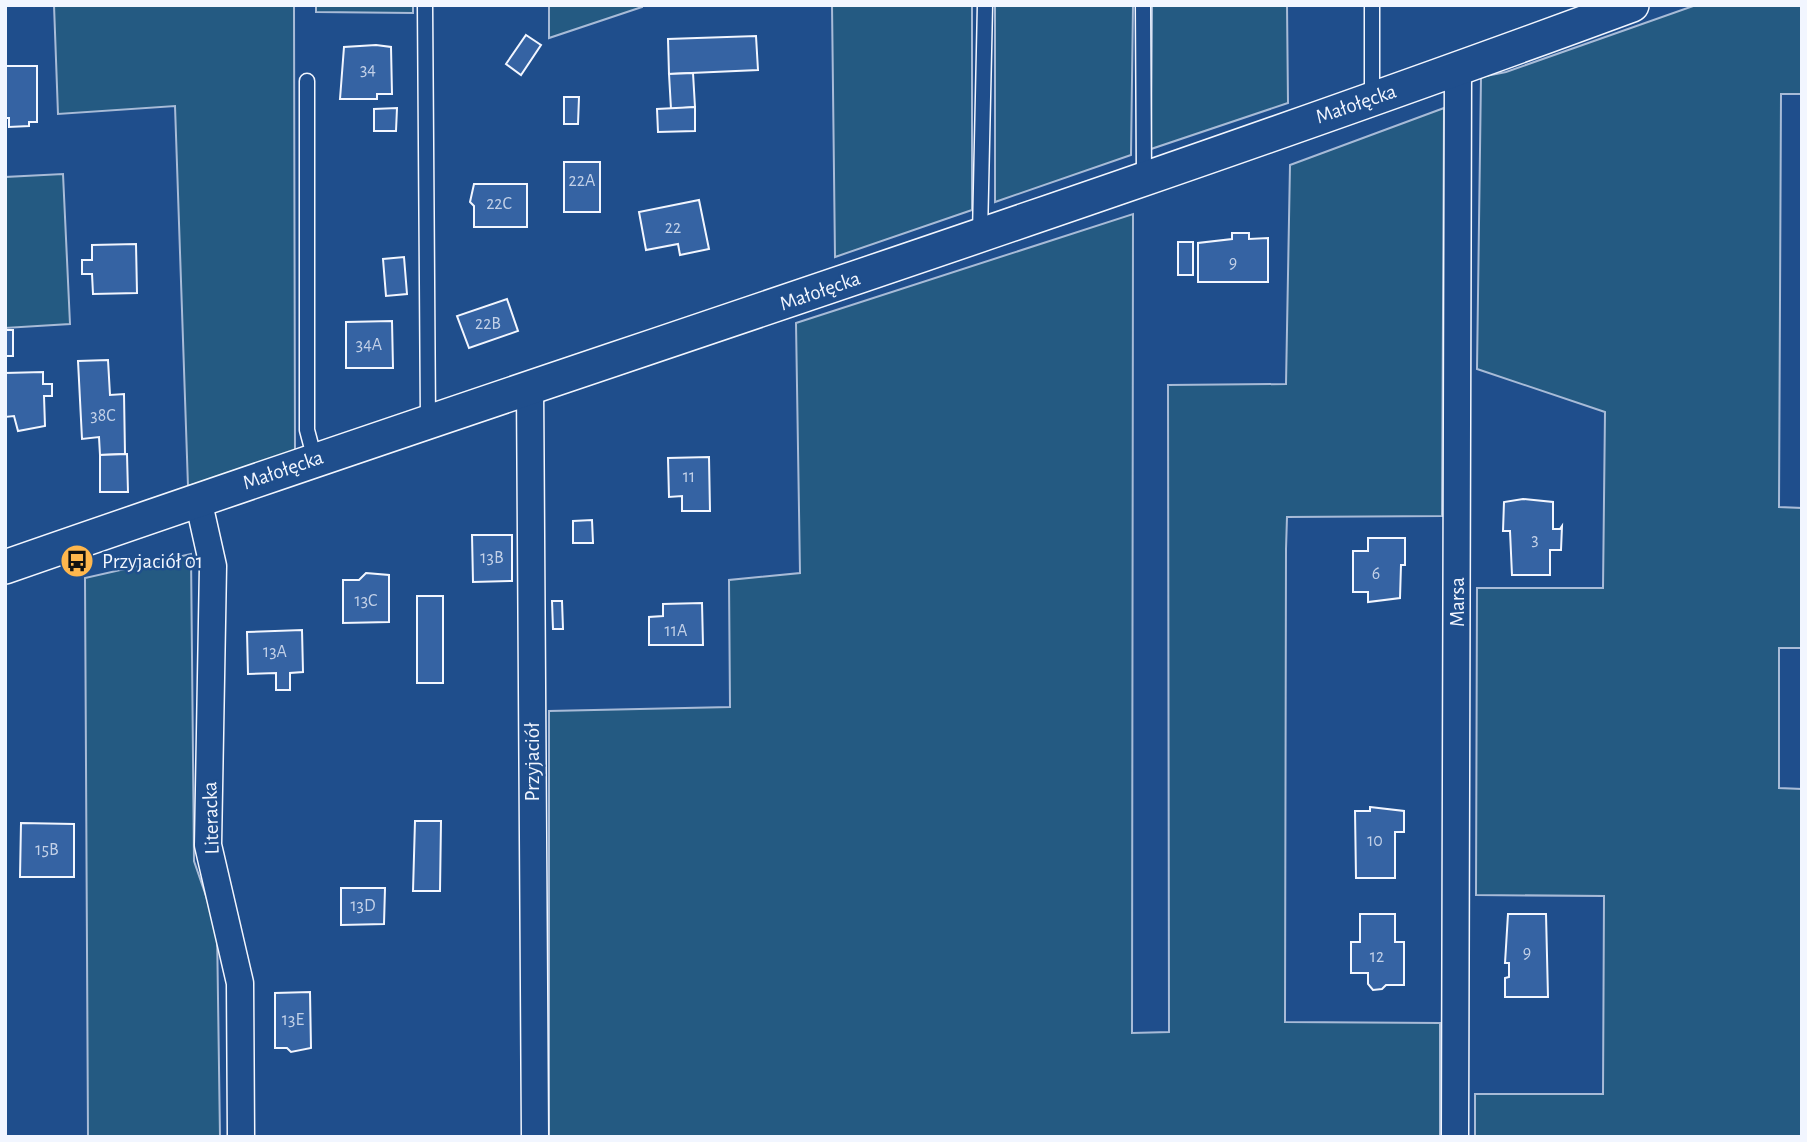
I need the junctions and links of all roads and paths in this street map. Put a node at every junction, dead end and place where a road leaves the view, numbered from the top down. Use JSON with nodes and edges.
{"nodes":[{"id":1,"x":425,"y":5,"type":"edge"},
{"id":2,"x":985,"y":5,"type":"edge"},
{"id":3,"x":1143,"y":5,"type":"edge"},
{"id":4,"x":1372,"y":5,"type":"edge"},
{"id":5,"x":1616,"y":8,"type":"edge"},
{"id":6,"x":1458,"y":67,"type":"junction"},
{"id":7,"x":307,"y":81,"type":"dead end"},
{"id":8,"x":1372,"y":99,"type":"junction"},
{"id":9,"x":1144,"y":178,"type":"junction"},
{"id":10,"x":980,"y":236,"type":"junction"},
{"id":11,"x":530,"y":386,"type":"junction"},
{"id":12,"x":428,"y":420,"type":"junction"},
{"id":13,"x":315,"y":460,"type":"junction"},
{"id":14,"x":198,"y":499,"type":"junction"},
{"id":15,"x":5,"y":567,"type":"edge"},
{"id":16,"x":241,"y":1137,"type":"edge"},
{"id":17,"x":535,"y":1137,"type":"edge"},
{"id":18,"x":1455,"y":1137,"type":"edge"}],
"edges":[{"from":1,"to":12,"type":"lane"},
{"from":2,"to":10,"type":"lane"},
{"from":3,"to":9,"type":"lane"},
{"from":4,"to":8,"type":"lane"},
{"from":5,"to":6,"type":"street","name":"Małołęcka"},
{"from":6,"to":8,"type":"street","name":"Małołęcka"},
{"from":6,"to":18,"type":"street","name":"Marsa"},
{"from":7,"to":13,"type":"lane"},
{"from":8,"to":9,"type":"street","name":"Małołęcka"},
{"from":9,"to":10,"type":"street","name":"Małołęcka"},
{"from":10,"to":11,"type":"street","name":"Małołęcka"},
{"from":11,"to":12,"type":"street","name":"Małołęcka"},
{"from":11,"to":17,"type":"street","name":"Przyjaciół"},
{"from":12,"to":13,"type":"street","name":"Małołęcka"},
{"from":13,"to":14,"type":"street","name":"Małołęcka"},
{"from":14,"to":15,"type":"street","name":"Małołęcka"},
{"from":14,"to":16,"type":"street","name":"Literacka"}]}
